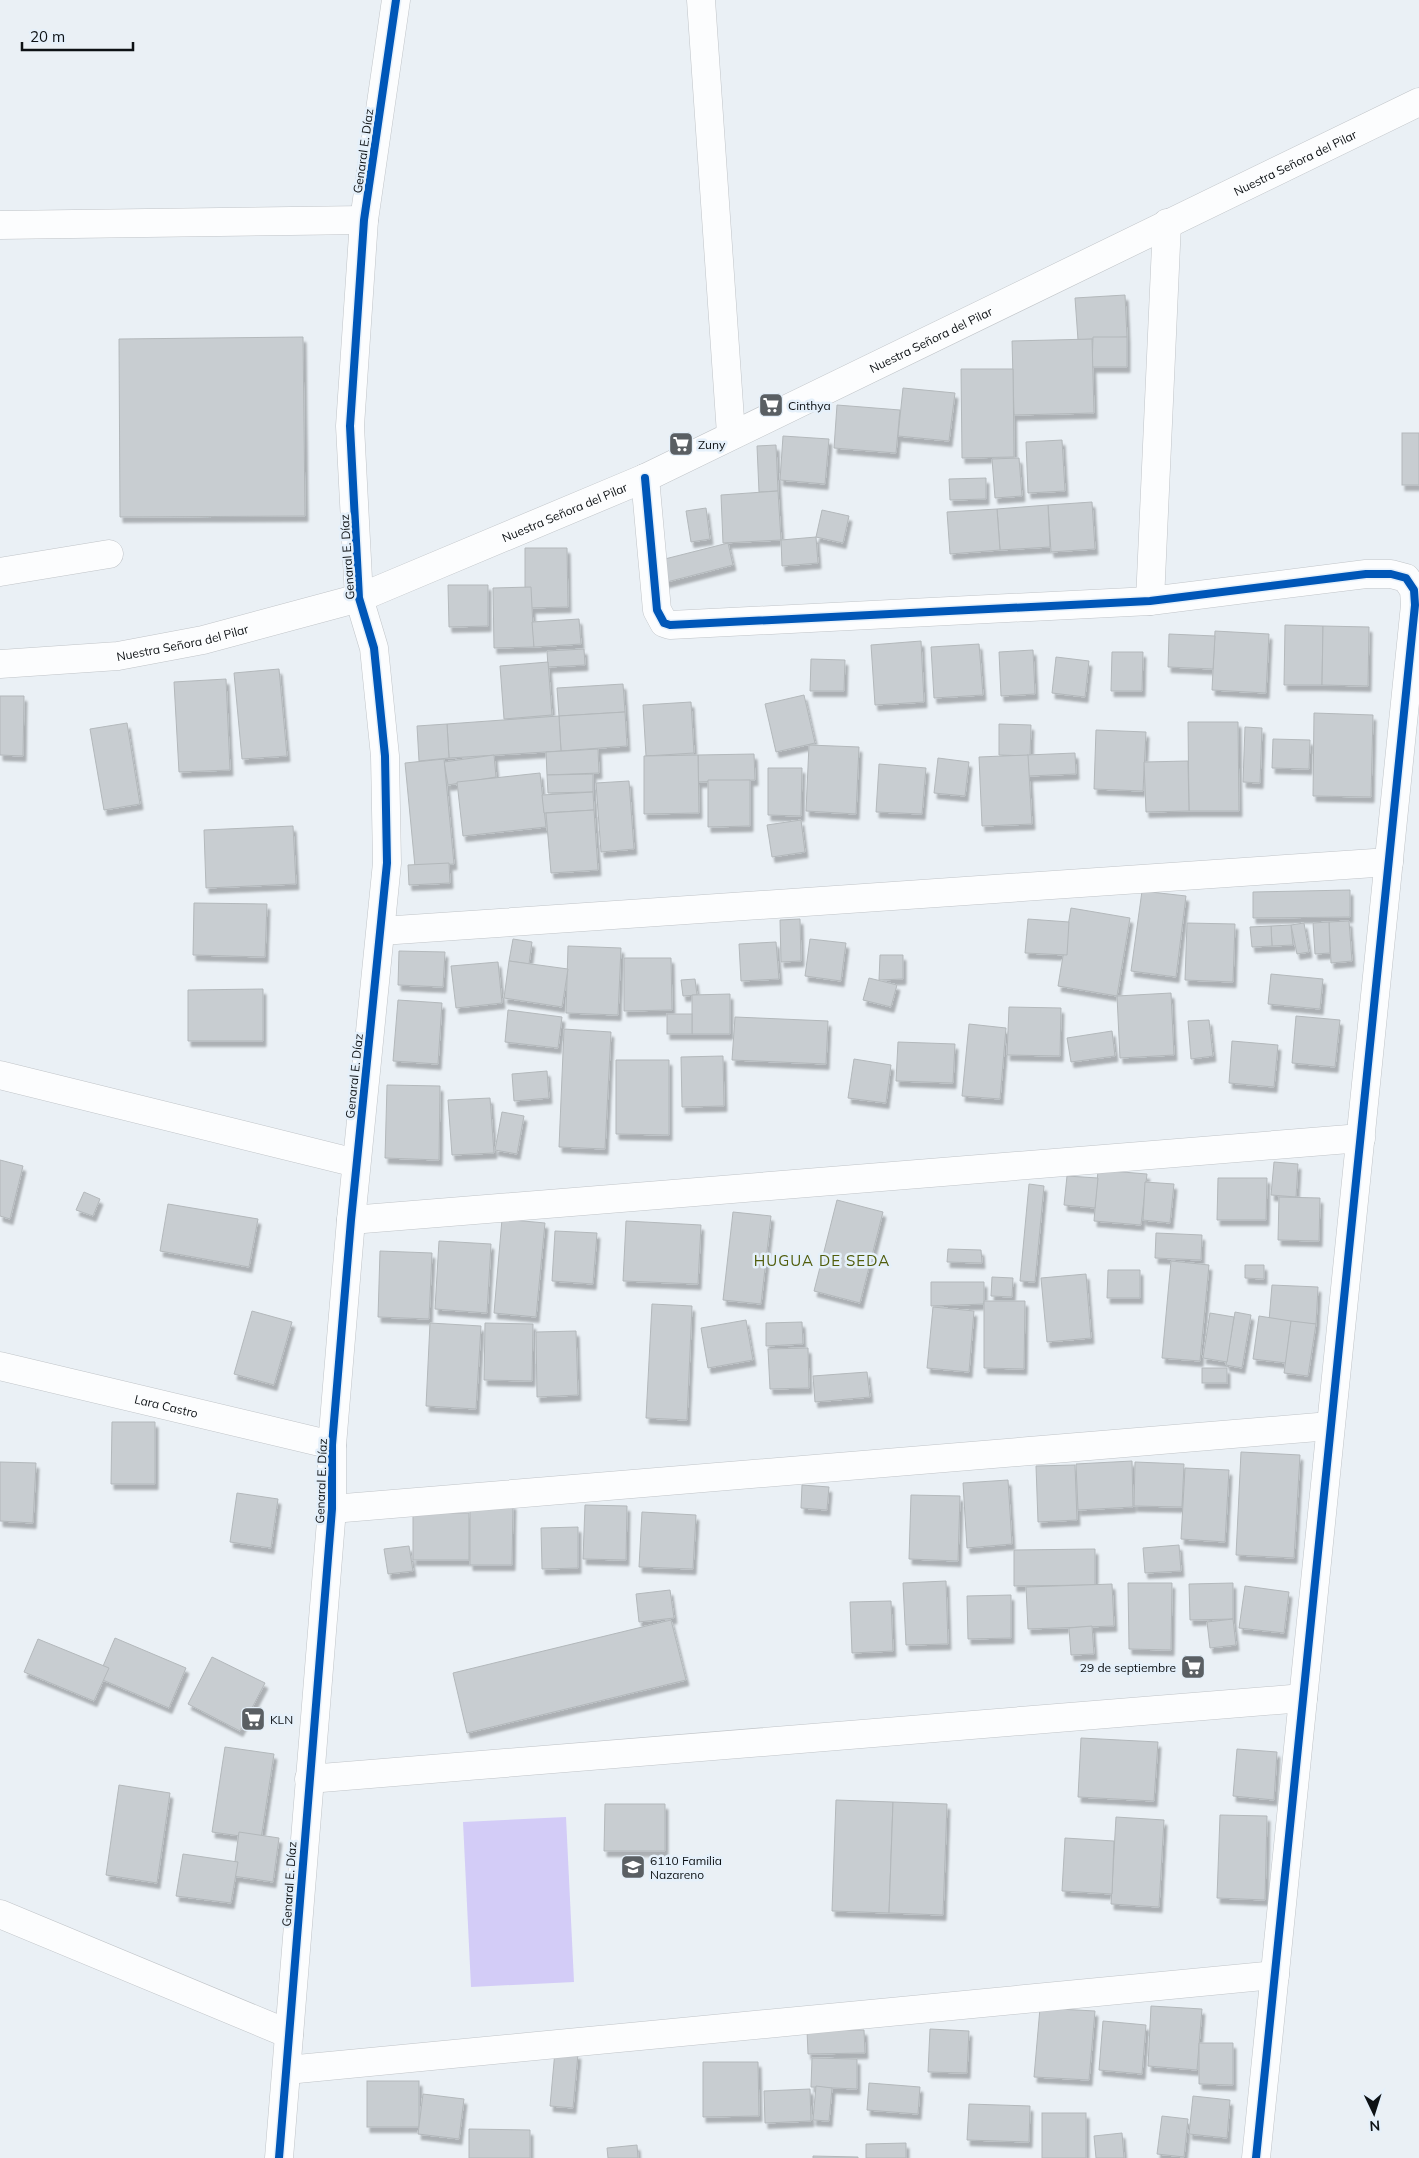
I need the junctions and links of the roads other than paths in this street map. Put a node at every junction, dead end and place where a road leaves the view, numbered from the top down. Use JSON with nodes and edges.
{"nodes":[{"id":1,"x":396,"y":0,"type":"edge"},
{"id":2,"x":701,"y":0,"type":"edge"},
{"id":3,"x":1419,"y":102,"type":"edge"},
{"id":4,"x":364,"y":220,"type":"junction"},
{"id":5,"x":1167,"y":223,"type":"junction"},
{"id":6,"x":0,"y":225,"type":"edge"},
{"id":7,"x":731,"y":434,"type":"junction"},
{"id":8,"x":644,"y":478,"type":"junction"},
{"id":9,"x":109,"y":554,"type":"dead end"},
{"id":10,"x":0,"y":572,"type":"edge"},
{"id":11,"x":359,"y":598,"type":"junction"},
{"id":12,"x":1150,"y":600,"type":"junction"},
{"id":13,"x":0,"y":664,"type":"edge"},
{"id":14,"x":1389,"y":862,"type":"junction"},
{"id":15,"x":382,"y":931,"type":"junction"},
{"id":16,"x":0,"y":1075,"type":"edge"},
{"id":17,"x":1361,"y":1138,"type":"junction"},
{"id":18,"x":356,"y":1163,"type":"junction"},
{"id":19,"x":350,"y":1220,"type":"junction"},
{"id":20,"x":0,"y":1366,"type":"edge"},
{"id":21,"x":1330,"y":1426,"type":"junction"},
{"id":22,"x":332,"y":1445,"type":"junction"},
{"id":23,"x":332,"y":1509,"type":"junction"},
{"id":24,"x":1303,"y":1698,"type":"junction"},
{"id":25,"x":309,"y":1779,"type":"junction"},
{"id":26,"x":0,"y":1914,"type":"edge"},
{"id":27,"x":1275,"y":1975,"type":"junction"},
{"id":28,"x":289,"y":2034,"type":"junction"},
{"id":29,"x":287,"y":2070,"type":"junction"},
{"id":30,"x":279,"y":2158,"type":"edge"},
{"id":31,"x":1256,"y":2158,"type":"edge"}],
"edges":[{"from":1,"to":4,"type":"street","name":"Genaral E. Díaz"},
{"from":2,"to":7,"type":"street"},
{"from":3,"to":5,"type":"street","name":"Nuestra Señora del Pilar"},
{"from":4,"to":6,"type":"street"},
{"from":4,"to":11,"type":"street","name":"Genaral E. Díaz"},
{"from":5,"to":7,"type":"street","name":"Nuestra Señora del Pilar"},
{"from":5,"to":12,"type":"street"},
{"from":7,"to":8,"type":"street","name":"Nuestra Señora del Pilar"},
{"from":8,"to":11,"type":"street","name":"Nuestra Señora del Pilar"},
{"from":8,"to":12,"type":"street"},
{"from":9,"to":10,"type":"street"},
{"from":11,"to":13,"type":"street","name":"Nuestra Señora del Pilar"},
{"from":11,"to":15,"type":"street","name":"Genaral E. Díaz"},
{"from":12,"to":14,"type":"street"},
{"from":14,"to":15,"type":"street"},
{"from":14,"to":17,"type":"street"},
{"from":15,"to":18,"type":"street","name":"Genaral E. Díaz"},
{"from":16,"to":18,"type":"street"},
{"from":17,"to":19,"type":"street"},
{"from":17,"to":21,"type":"street"},
{"from":18,"to":19,"type":"street","name":"Genaral E. Díaz"},
{"from":19,"to":22,"type":"street","name":"Genaral E. Díaz"},
{"from":20,"to":22,"type":"street","name":"Lara Castro"},
{"from":21,"to":23,"type":"street"},
{"from":21,"to":24,"type":"street"},
{"from":22,"to":23,"type":"street","name":"Genaral E. Díaz"},
{"from":23,"to":25,"type":"street","name":"Genaral E. Díaz"},
{"from":24,"to":25,"type":"street"},
{"from":24,"to":27,"type":"street"},
{"from":25,"to":28,"type":"street","name":"Genaral E. Díaz"},
{"from":26,"to":28,"type":"street"},
{"from":27,"to":29,"type":"street"},
{"from":27,"to":31,"type":"street"},
{"from":28,"to":29,"type":"street","name":"Genaral E. Díaz"},
{"from":29,"to":30,"type":"street","name":"Genaral E. Díaz"}]}
